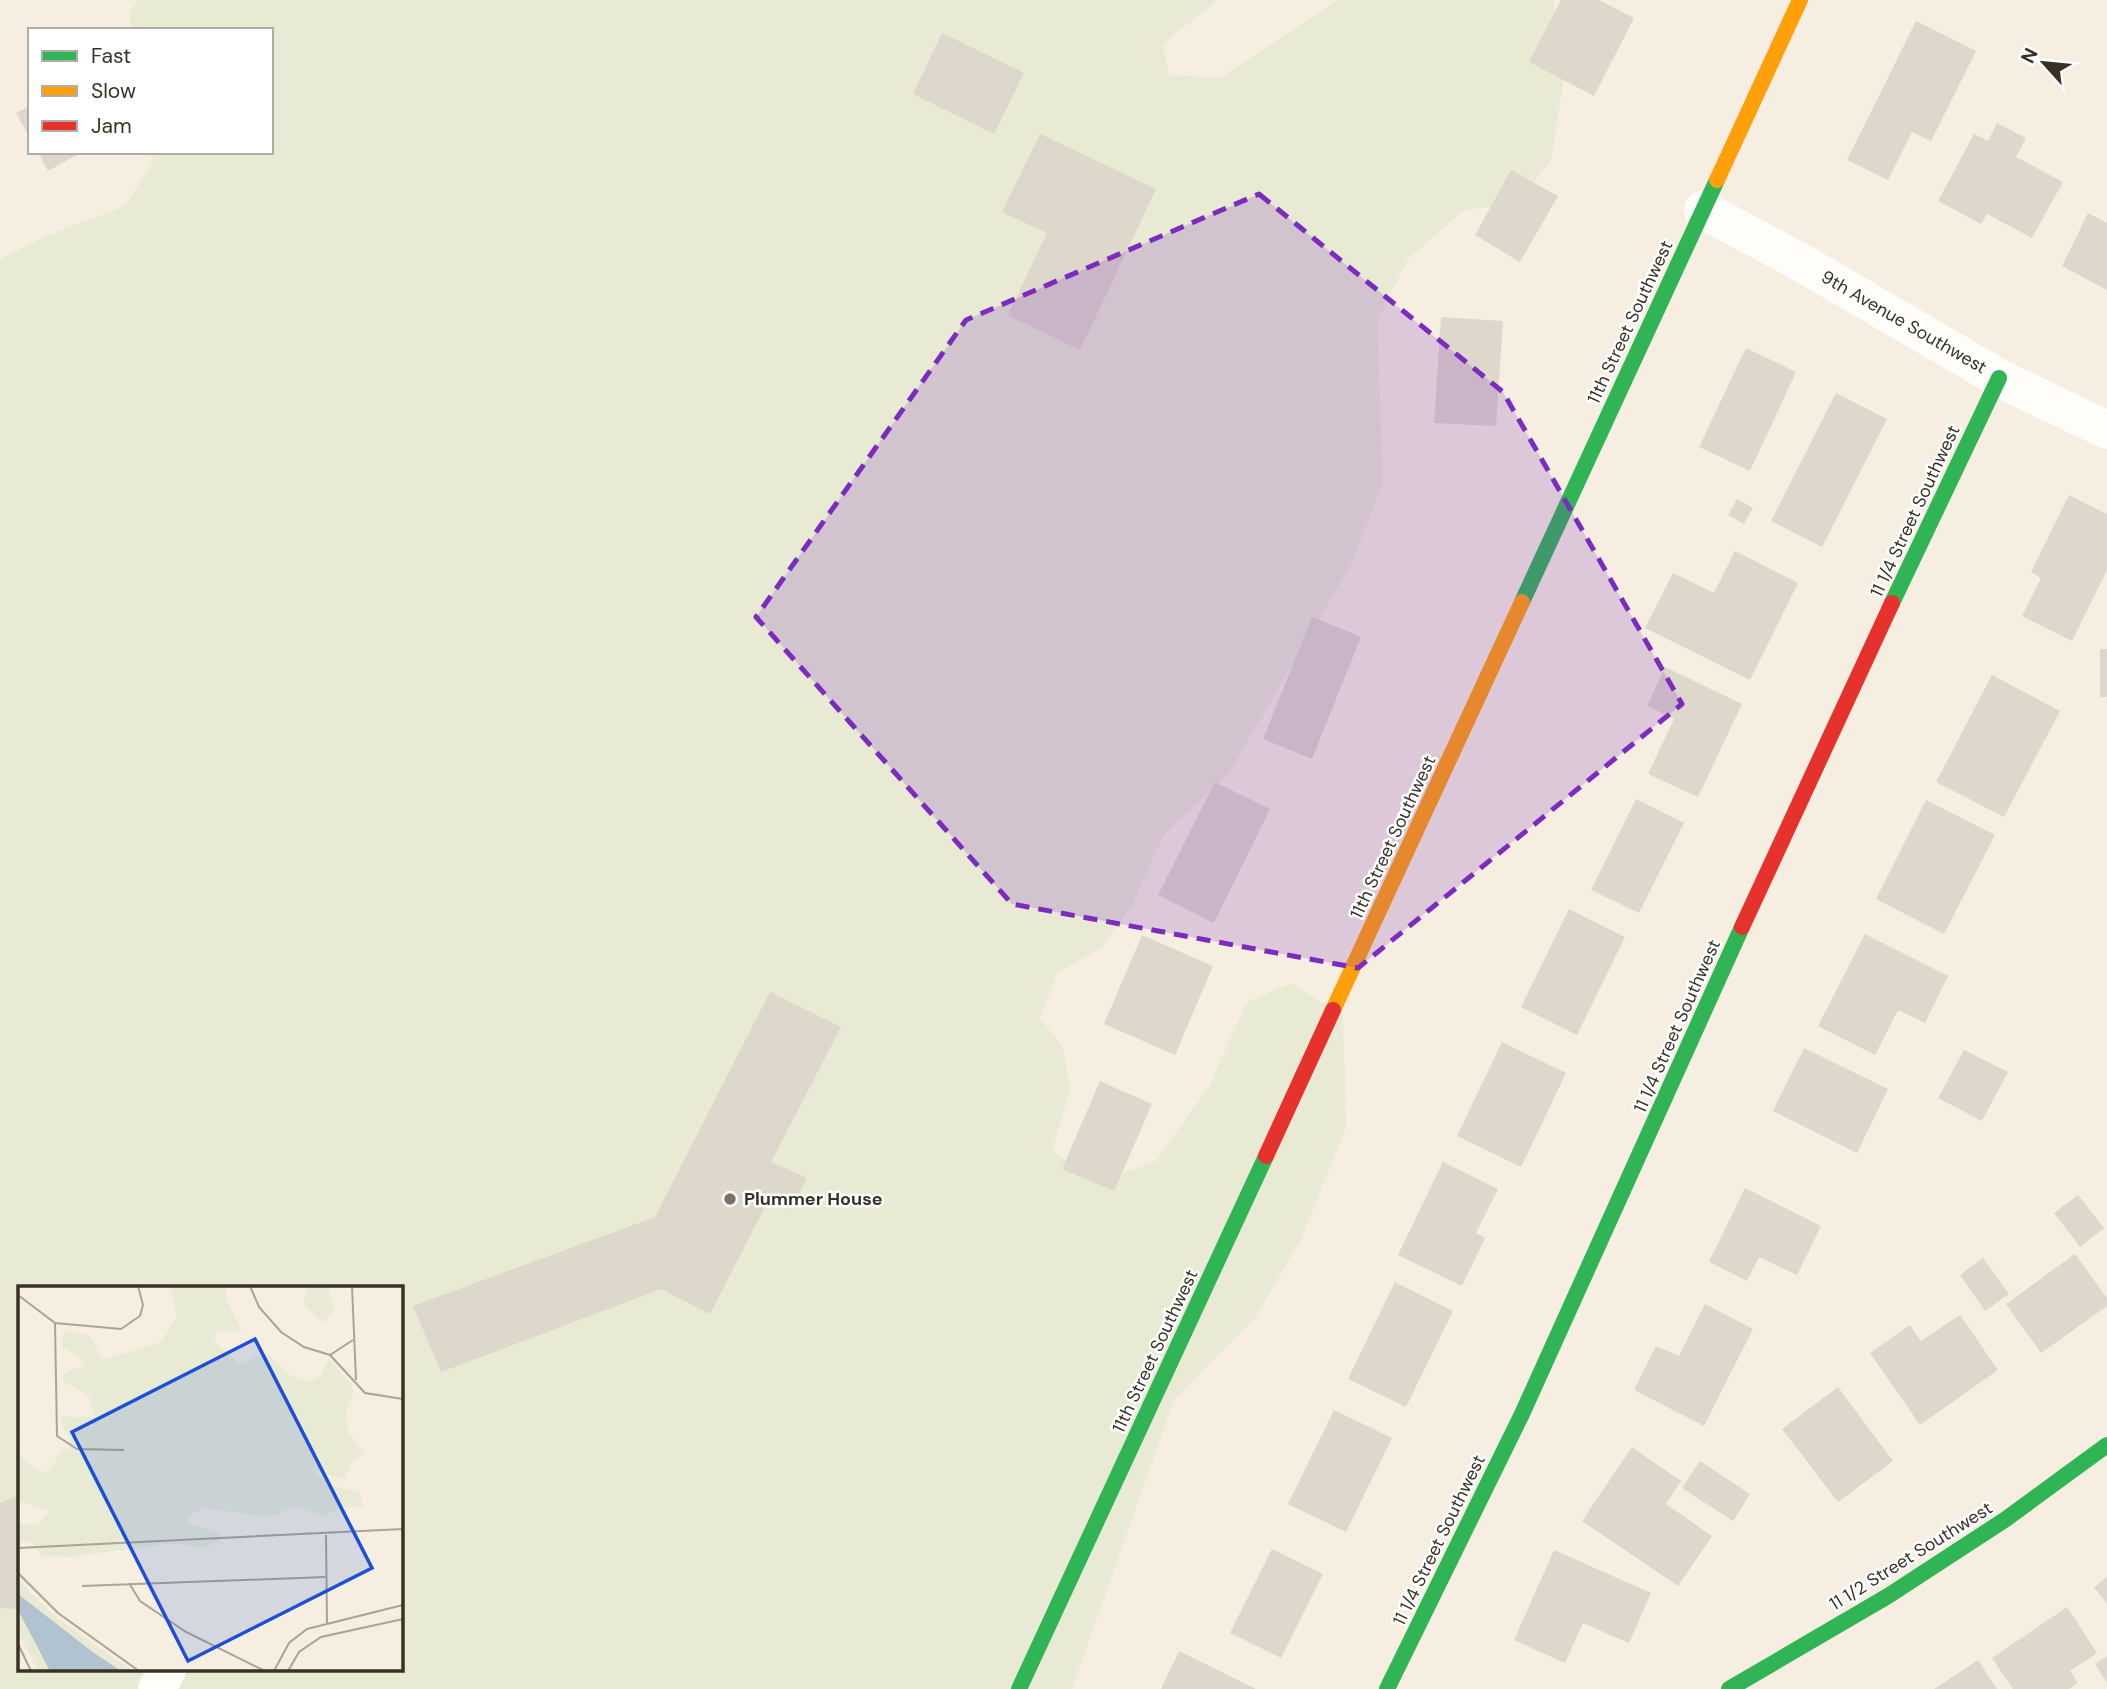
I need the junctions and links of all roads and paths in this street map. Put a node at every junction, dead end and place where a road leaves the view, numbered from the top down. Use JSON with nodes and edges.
{"nodes":[{"id":1,"x":1800,"y":0,"type":"edge"},
{"id":2,"x":1703,"y":211,"type":"junction"},
{"id":3,"x":1999,"y":377,"type":"junction"},
{"id":4,"x":2107,"y":430,"type":"edge"},
{"id":5,"x":2107,"y":1445,"type":"edge"},
{"id":6,"x":166,"y":1672,"type":"edge"},
{"id":7,"x":158,"y":1689,"type":"edge"},
{"id":8,"x":1019,"y":1689,"type":"edge"},
{"id":9,"x":1387,"y":1689,"type":"edge"},
{"id":10,"x":1729,"y":1689,"type":"edge"}],
"edges":[{"from":1,"to":2,"type":"street","name":"11th Street Southwest"},
{"from":2,"to":3,"type":"street","name":"9th Avenue Southwest"},
{"from":2,"to":8,"type":"street","name":"11th Street Southwest"},
{"from":3,"to":4,"type":"street","name":"9th Avenue Southwest"},
{"from":3,"to":9,"type":"street","name":"11 1/4 Street Southwest"},
{"from":5,"to":10,"type":"street","name":"11 1/2 Street Southwest"},
{"from":6,"to":7,"type":"street"}]}
